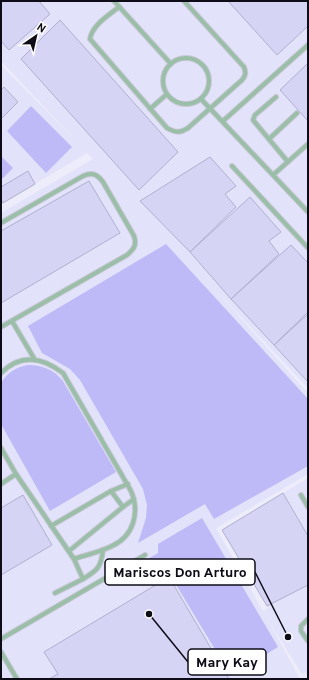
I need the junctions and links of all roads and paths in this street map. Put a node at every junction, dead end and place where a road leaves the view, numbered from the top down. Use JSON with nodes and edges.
{"nodes":[{"id":1,"x":114,"y":1,"type":"edge"},
{"id":2,"x":184,"y":1,"type":"edge"},
{"id":3,"x":119,"y":7,"type":"junction"},
{"id":4,"x":308,"y":45,"type":"edge"},
{"id":5,"x":171,"y":64,"type":"junction"},
{"id":6,"x":167,"y":94,"type":"junction"},
{"id":7,"x":276,"y":97,"type":"dead end"},
{"id":8,"x":201,"y":99,"type":"junction"},
{"id":9,"x":210,"y":108,"type":"junction"},
{"id":10,"x":150,"y":109,"type":"junction"},
{"id":11,"x":297,"y":113,"type":"dead end"},
{"id":12,"x":223,"y":121,"type":"junction"},
{"id":13,"x":269,"y":139,"type":"junction"},
{"id":14,"x":308,"y":144,"type":"edge"},
{"id":15,"x":288,"y":162,"type":"junction"},
{"id":16,"x":232,"y":166,"type":"dead end"},
{"id":17,"x":273,"y":174,"type":"junction"},
{"id":18,"x":308,"y":212,"type":"edge"},
{"id":19,"x":1,"y":222,"type":"edge"},
{"id":20,"x":308,"y":248,"type":"edge"},
{"id":21,"x":12,"y":321,"type":"junction"},
{"id":22,"x":1,"y":327,"type":"edge"},
{"id":23,"x":35,"y":360,"type":"junction"},
{"id":24,"x":1,"y":373,"type":"edge"},
{"id":25,"x":1,"y":448,"type":"edge"},
{"id":26,"x":2,"y":454,"type":"edge"},
{"id":27,"x":16,"y":474,"type":"junction"},
{"id":28,"x":1,"y":484,"type":"edge"},
{"id":29,"x":128,"y":484,"type":"junction"},
{"id":30,"x":111,"y":491,"type":"junction"},
{"id":31,"x":301,"y":495,"type":"dead end"},
{"id":32,"x":134,"y":499,"type":"junction"},
{"id":33,"x":308,"y":506,"type":"edge"},
{"id":34,"x":123,"y":507,"type":"junction"},
{"id":35,"x":52,"y":526,"type":"junction"},
{"id":36,"x":103,"y":550,"type":"junction"},
{"id":37,"x":69,"y":551,"type":"junction"},
{"id":38,"x":145,"y":555,"type":"dead end"},
{"id":39,"x":74,"y":559,"type":"junction"},
{"id":40,"x":83,"y":579,"type":"junction"},
{"id":41,"x":55,"y":593,"type":"dead end"},
{"id":42,"x":308,"y":619,"type":"edge"},
{"id":43,"x":1,"y":639,"type":"edge"},
{"id":44,"x":308,"y":641,"type":"edge"},
{"id":45,"x":1,"y":652,"type":"edge"},
{"id":46,"x":17,"y":679,"type":"edge"}],
"edges":[{"from":1,"to":3,"type":"lane"},
{"from":2,"to":9,"type":"lane"},
{"from":3,"to":5,"type":"lane"},
{"from":3,"to":10,"type":"lane"},
{"from":4,"to":12,"type":"lane"},
{"from":5,"to":6,"type":"lane"},
{"from":5,"to":8,"type":"lane"},
{"from":6,"to":8,"type":"lane"},
{"from":6,"to":10,"type":"lane"},
{"from":7,"to":13,"type":"lane"},
{"from":8,"to":9,"type":"lane"},
{"from":9,"to":10,"type":"lane"},
{"from":9,"to":12,"type":"lane"},
{"from":11,"to":13,"type":"lane"},
{"from":12,"to":17,"type":"lane"},
{"from":13,"to":15,"type":"lane"},
{"from":14,"to":15,"type":"lane"},
{"from":15,"to":17,"type":"lane"},
{"from":16,"to":20,"type":"lane"},
{"from":17,"to":18,"type":"lane"},
{"from":19,"to":21,"type":"lane"},
{"from":21,"to":22,"type":"lane"},
{"from":21,"to":23,"type":"lane"},
{"from":23,"to":24,"type":"lane"},
{"from":23,"to":29,"type":"lane"},
{"from":25,"to":26,"type":"lane"},
{"from":26,"to":27,"type":"lane"},
{"from":27,"to":28,"type":"lane"},
{"from":27,"to":35,"type":"lane"},
{"from":29,"to":30,"type":"lane"},
{"from":29,"to":32,"type":"lane"},
{"from":30,"to":34,"type":"lane"},
{"from":30,"to":35,"type":"lane"},
{"from":31,"to":33,"type":"lane"},
{"from":32,"to":34,"type":"lane"},
{"from":32,"to":36,"type":"lane"},
{"from":34,"to":37,"type":"lane"},
{"from":35,"to":37,"type":"lane"},
{"from":36,"to":39,"type":"lane"},
{"from":36,"to":40,"type":"lane"},
{"from":37,"to":39,"type":"lane"},
{"from":38,"to":43,"type":"lane"},
{"from":39,"to":40,"type":"lane"},
{"from":40,"to":41,"type":"lane"},
{"from":42,"to":44,"type":"lane"},
{"from":45,"to":46,"type":"lane"}]}
